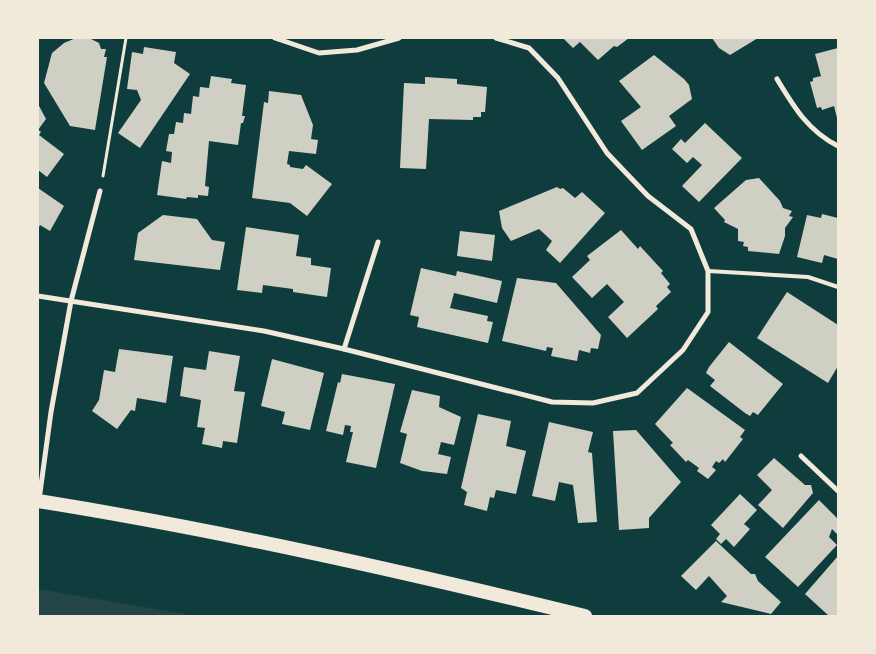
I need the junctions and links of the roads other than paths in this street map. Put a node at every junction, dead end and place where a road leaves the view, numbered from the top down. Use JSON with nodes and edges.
{"nodes":[{"id":1,"x":275,"y":38,"type":"edge"},
{"id":2,"x":399,"y":38,"type":"edge"},
{"id":3,"x":496,"y":38,"type":"edge"},
{"id":4,"x":777,"y":79,"type":"dead end"},
{"id":5,"x":838,"y":146,"type":"edge"},
{"id":6,"x":100,"y":191,"type":"road end"},
{"id":7,"x":378,"y":242,"type":"dead end"},
{"id":8,"x":708,"y":271,"type":"junction"},
{"id":9,"x":838,"y":287,"type":"edge"},
{"id":10,"x":38,"y":296,"type":"edge"},
{"id":11,"x":71,"y":301,"type":"junction"},
{"id":12,"x":344,"y":349,"type":"junction"},
{"id":13,"x":801,"y":456,"type":"dead end"},
{"id":14,"x":838,"y":491,"type":"edge"},
{"id":15,"x":38,"y":501,"type":"edge"},
{"id":16,"x":585,"y":616,"type":"edge"}],
"edges":[{"from":1,"to":2,"type":"street"},
{"from":3,"to":8,"type":"street"},
{"from":4,"to":5,"type":"street"},
{"from":6,"to":11,"type":"street"},
{"from":7,"to":12,"type":"street"},
{"from":8,"to":9,"type":"lane"},
{"from":8,"to":12,"type":"street"},
{"from":10,"to":11,"type":"street"},
{"from":11,"to":12,"type":"street"},
{"from":11,"to":15,"type":"street"},
{"from":13,"to":14,"type":"street"},
{"from":15,"to":16,"type":"highway"}]}
